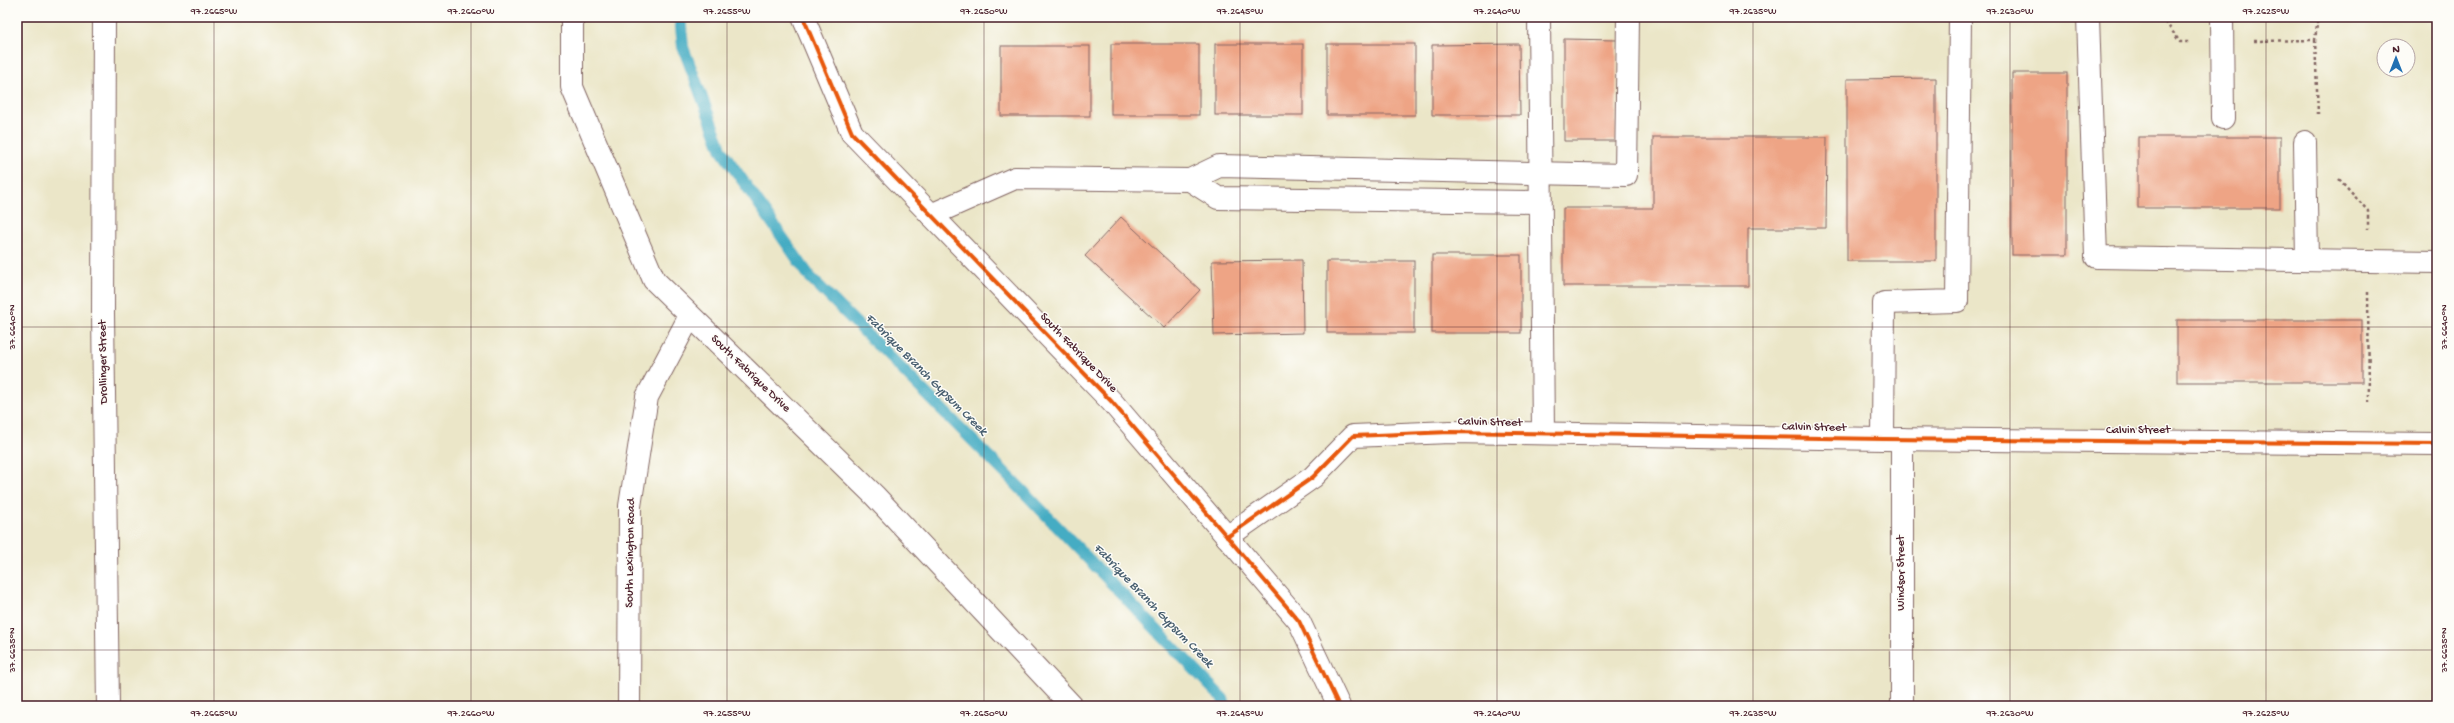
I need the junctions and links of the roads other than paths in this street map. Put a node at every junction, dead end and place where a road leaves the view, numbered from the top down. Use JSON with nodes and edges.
{"nodes":[{"id":1,"x":104,"y":17,"type":"edge"},
{"id":2,"x":572,"y":17,"type":"edge"},
{"id":3,"x":803,"y":17,"type":"edge"},
{"id":4,"x":1538,"y":17,"type":"edge"},
{"id":5,"x":1628,"y":17,"type":"edge"},
{"id":6,"x":1960,"y":17,"type":"edge"},
{"id":7,"x":2088,"y":17,"type":"edge"},
{"id":8,"x":2222,"y":17,"type":"edge"},
{"id":9,"x":2223,"y":118,"type":"dead end"},
{"id":10,"x":2305,"y":142,"type":"dead end"},
{"id":11,"x":1386,"y":170,"type":"junction"},
{"id":12,"x":1540,"y":174,"type":"junction"},
{"id":13,"x":1190,"y":180,"type":"junction"},
{"id":14,"x":1386,"y":200,"type":"junction"},
{"id":15,"x":1540,"y":202,"type":"junction"},
{"id":16,"x":931,"y":215,"type":"junction"},
{"id":17,"x":2307,"y":260,"type":"junction"},
{"id":18,"x":2437,"y":262,"type":"edge"},
{"id":19,"x":690,"y":316,"type":"junction"},
{"id":20,"x":1543,"y":433,"type":"junction"},
{"id":21,"x":1893,"y":439,"type":"junction"},
{"id":22,"x":2437,"y":444,"type":"edge"},
{"id":23,"x":1227,"y":537,"type":"junction"},
{"id":24,"x":108,"y":706,"type":"edge"},
{"id":25,"x":629,"y":706,"type":"edge"},
{"id":26,"x":1072,"y":706,"type":"edge"},
{"id":27,"x":1339,"y":706,"type":"edge"},
{"id":28,"x":1902,"y":706,"type":"edge"}],
"edges":[{"from":1,"to":24,"type":"street","name":"Drollinger Street"},
{"from":2,"to":19,"type":"street","name":"South Fabrique Drive"},
{"from":3,"to":16,"type":"street","name":"South Fabrique Drive"},
{"from":4,"to":12,"type":"street"},
{"from":5,"to":12,"type":"street"},
{"from":6,"to":21,"type":"street","name":"Windsor Street"},
{"from":7,"to":17,"type":"street"},
{"from":8,"to":9,"type":"street"},
{"from":10,"to":17,"type":"street"},
{"from":11,"to":12,"type":"street"},
{"from":11,"to":13,"type":"street"},
{"from":11,"to":14,"type":"street"},
{"from":12,"to":15,"type":"street"},
{"from":13,"to":14,"type":"street"},
{"from":13,"to":16,"type":"street"},
{"from":14,"to":15,"type":"street"},
{"from":15,"to":20,"type":"street"},
{"from":16,"to":23,"type":"street","name":"South Fabrique Drive"},
{"from":17,"to":18,"type":"street"},
{"from":19,"to":25,"type":"street","name":"South Lexington Road"},
{"from":19,"to":26,"type":"street","name":"South Fabrique Drive"},
{"from":20,"to":21,"type":"street","name":"Calvin Street"},
{"from":20,"to":23,"type":"street","name":"Calvin Street"},
{"from":21,"to":22,"type":"street","name":"Calvin Street"},
{"from":21,"to":28,"type":"street","name":"Windsor Street"},
{"from":23,"to":27,"type":"street","name":"South Fabrique Drive"}]}
